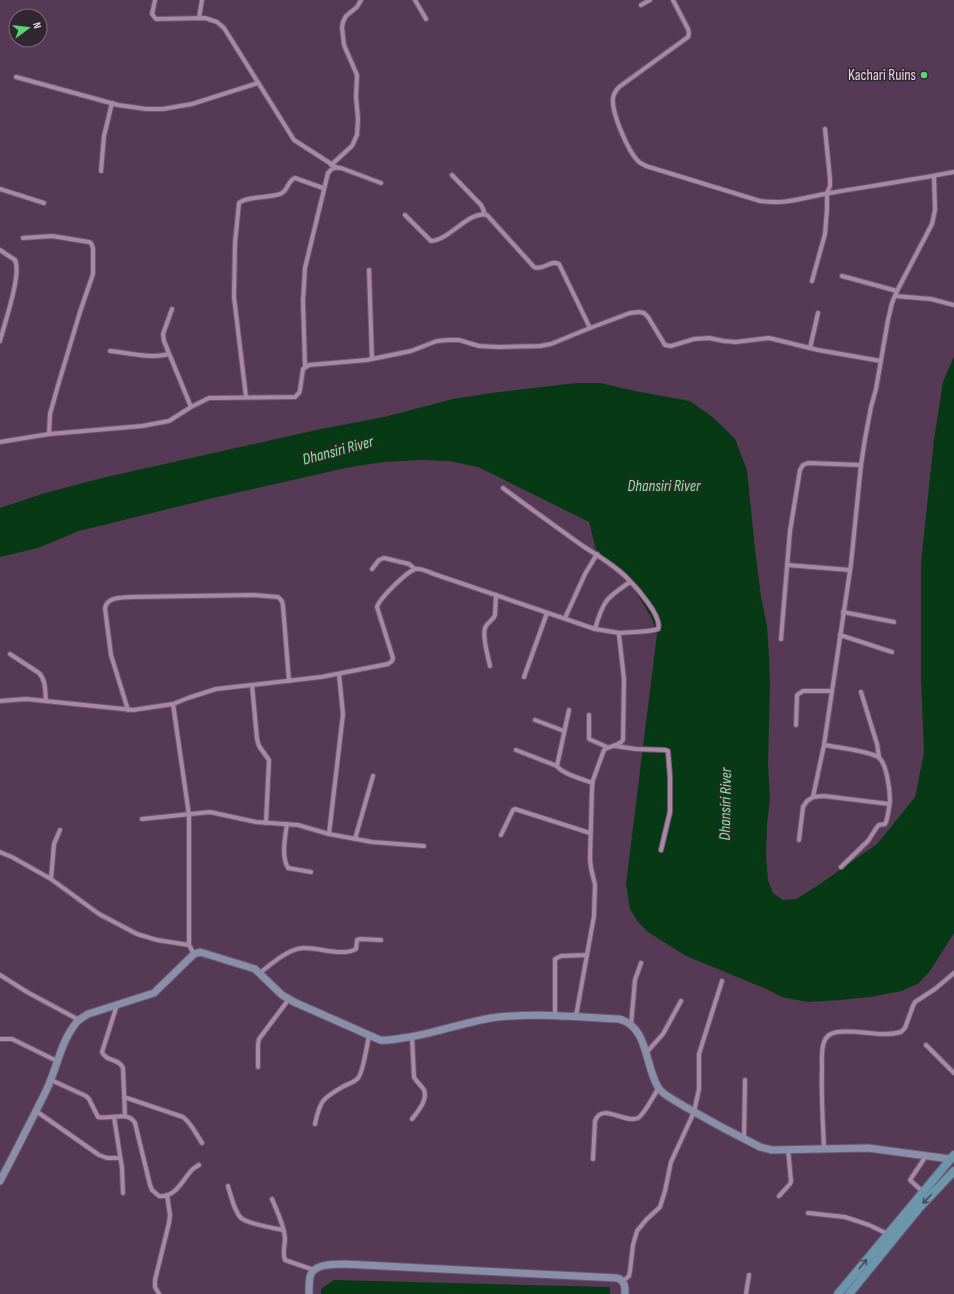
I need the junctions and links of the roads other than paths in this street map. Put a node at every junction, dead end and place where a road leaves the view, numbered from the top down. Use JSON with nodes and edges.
{"nodes":[{"id":1,"x":155,"y":0,"type":"edge"},
{"id":2,"x":202,"y":0,"type":"edge"},
{"id":3,"x":361,"y":0,"type":"edge"},
{"id":4,"x":415,"y":0,"type":"edge"},
{"id":5,"x":650,"y":0,"type":"edge"},
{"id":6,"x":673,"y":0,"type":"edge"},
{"id":7,"x":641,"y":5,"type":"dead end"},
{"id":8,"x":199,"y":18,"type":"junction"},
{"id":9,"x":426,"y":19,"type":"dead end"},
{"id":10,"x":16,"y":77,"type":"dead end"},
{"id":11,"x":258,"y":83,"type":"junction"},
{"id":12,"x":112,"y":103,"type":"junction"},
{"id":13,"x":825,"y":129,"type":"dead end"},
{"id":14,"x":331,"y":165,"type":"junction"},
{"id":15,"x":336,"y":167,"type":"junction"},
{"id":16,"x":101,"y":171,"type":"dead end"},
{"id":17,"x":954,"y":172,"type":"edge"},
{"id":18,"x":452,"y":175,"type":"dead end"},
{"id":19,"x":934,"y":176,"type":"junction"},
{"id":20,"x":382,"y":183,"type":"dead end"},
{"id":21,"x":323,"y":188,"type":"junction"},
{"id":22,"x":0,"y":189,"type":"edge"},
{"id":23,"x":827,"y":193,"type":"junction"},
{"id":24,"x":44,"y":203,"type":"dead end"},
{"id":25,"x":483,"y":214,"type":"junction"},
{"id":26,"x":406,"y":215,"type":"dead end"},
{"id":27,"x":23,"y":238,"type":"dead end"},
{"id":28,"x":0,"y":250,"type":"edge"},
{"id":29,"x":369,"y":270,"type":"dead end"},
{"id":30,"x":842,"y":276,"type":"dead end"},
{"id":31,"x":812,"y":280,"type":"dead end"},
{"id":32,"x":896,"y":294,"type":"junction"},
{"id":33,"x":954,"y":305,"type":"edge"},
{"id":34,"x":172,"y":309,"type":"dead end"},
{"id":35,"x":818,"y":313,"type":"dead end"},
{"id":36,"x":590,"y":328,"type":"junction"},
{"id":37,"x":0,"y":341,"type":"edge"},
{"id":38,"x":810,"y":348,"type":"junction"},
{"id":39,"x":110,"y":351,"type":"dead end"},
{"id":40,"x":169,"y":354,"type":"junction"},
{"id":41,"x":372,"y":359,"type":"junction"},
{"id":42,"x":881,"y":361,"type":"junction"},
{"id":43,"x":305,"y":366,"type":"junction"},
{"id":44,"x":246,"y":397,"type":"junction"},
{"id":45,"x":190,"y":406,"type":"junction"},
{"id":46,"x":49,"y":434,"type":"junction"},
{"id":47,"x":0,"y":442,"type":"edge"},
{"id":48,"x":861,"y":465,"type":"junction"},
{"id":49,"x":503,"y":488,"type":"dead end"},
{"id":50,"x":597,"y":554,"type":"junction"},
{"id":51,"x":787,"y":565,"type":"junction"},
{"id":52,"x":372,"y":569,"type":"dead end"},
{"id":53,"x":415,"y":569,"type":"junction"},
{"id":54,"x":850,"y":570,"type":"junction"},
{"id":55,"x":630,"y":582,"type":"junction"},
{"id":56,"x":496,"y":595,"type":"junction"},
{"id":57,"x":843,"y":612,"type":"junction"},
{"id":58,"x":548,"y":613,"type":"junction"},
{"id":59,"x":565,"y":618,"type":"junction"},
{"id":60,"x":894,"y":622,"type":"dead end"},
{"id":61,"x":595,"y":629,"type":"junction"},
{"id":62,"x":620,"y":633,"type":"junction"},
{"id":63,"x":840,"y":635,"type":"junction"},
{"id":64,"x":781,"y":639,"type":"dead end"},
{"id":65,"x":892,"y":652,"type":"dead end"},
{"id":66,"x":10,"y":654,"type":"dead end"},
{"id":67,"x":490,"y":666,"type":"dead end"},
{"id":68,"x":339,"y":674,"type":"junction"},
{"id":69,"x":524,"y":677,"type":"dead end"},
{"id":70,"x":289,"y":681,"type":"junction"},
{"id":71,"x":252,"y":685,"type":"junction"},
{"id":72,"x":832,"y":692,"type":"junction"},
{"id":73,"x":861,"y":692,"type":"dead end"},
{"id":74,"x":0,"y":701,"type":"edge"},
{"id":75,"x":46,"y":701,"type":"junction"},
{"id":76,"x":173,"y":704,"type":"junction"},
{"id":77,"x":128,"y":710,"type":"junction"},
{"id":78,"x":569,"y":710,"type":"dead end"},
{"id":79,"x":589,"y":716,"type":"dead end"},
{"id":80,"x":535,"y":720,"type":"dead end"},
{"id":81,"x":796,"y":725,"type":"dead end"},
{"id":82,"x":564,"y":731,"type":"junction"},
{"id":83,"x":824,"y":745,"type":"junction"},
{"id":84,"x":615,"y":746,"type":"junction"},
{"id":85,"x":607,"y":747,"type":"junction"},
{"id":86,"x":516,"y":750,"type":"dead end"},
{"id":87,"x":879,"y":757,"type":"junction"},
{"id":88,"x":557,"y":766,"type":"junction"},
{"id":89,"x":373,"y":776,"type":"dead end"},
{"id":90,"x":592,"y":783,"type":"junction"},
{"id":91,"x":813,"y":797,"type":"junction"},
{"id":92,"x":889,"y":804,"type":"junction"},
{"id":93,"x":190,"y":815,"type":"junction"},
{"id":94,"x":142,"y":819,"type":"dead end"},
{"id":95,"x":266,"y":823,"type":"junction"},
{"id":96,"x":287,"y":824,"type":"junction"},
{"id":97,"x":60,"y":830,"type":"dead end"},
{"id":98,"x":590,"y":833,"type":"junction"},
{"id":99,"x":329,"y":834,"type":"junction"},
{"id":100,"x":501,"y":835,"type":"dead end"},
{"id":101,"x":355,"y":839,"type":"junction"},
{"id":102,"x":799,"y":840,"type":"dead end"},
{"id":103,"x":424,"y":846,"type":"dead end"},
{"id":104,"x":661,"y":850,"type":"dead end"},
{"id":105,"x":0,"y":852,"type":"edge"},
{"id":106,"x":841,"y":867,"type":"dead end"},
{"id":107,"x":311,"y":872,"type":"dead end"},
{"id":108,"x":51,"y":879,"type":"junction"},
{"id":109,"x":381,"y":940,"type":"dead end"},
{"id":110,"x":189,"y":945,"type":"junction"},
{"id":111,"x":194,"y":954,"type":"junction"},
{"id":112,"x":587,"y":955,"type":"junction"},
{"id":113,"x":641,"y":963,"type":"dead end"},
{"id":114,"x":260,"y":973,"type":"junction"},
{"id":115,"x":954,"y":973,"type":"edge"},
{"id":116,"x":0,"y":975,"type":"edge"},
{"id":117,"x":722,"y":981,"type":"dead end"},
{"id":118,"x":289,"y":999,"type":"junction"},
{"id":119,"x":681,"y":1001,"type":"dead end"},
{"id":120,"x":117,"y":1005,"type":"junction"},
{"id":121,"x":555,"y":1015,"type":"junction"},
{"id":122,"x":576,"y":1016,"type":"junction"},
{"id":123,"x":79,"y":1020,"type":"junction"},
{"id":124,"x":631,"y":1025,"type":"junction"},
{"id":125,"x":369,"y":1036,"type":"junction"},
{"id":126,"x":412,"y":1036,"type":"junction"},
{"id":127,"x":0,"y":1039,"type":"edge"},
{"id":128,"x":926,"y":1045,"type":"dead end"},
{"id":129,"x":646,"y":1053,"type":"junction"},
{"id":130,"x":57,"y":1061,"type":"junction"},
{"id":131,"x":258,"y":1067,"type":"dead end"},
{"id":132,"x":954,"y":1073,"type":"edge"},
{"id":133,"x":51,"y":1080,"type":"junction"},
{"id":134,"x":745,"y":1080,"type":"dead end"},
{"id":135,"x":658,"y":1089,"type":"junction"},
{"id":136,"x":124,"y":1096,"type":"junction"},
{"id":137,"x":36,"y":1111,"type":"junction"},
{"id":138,"x":694,"y":1112,"type":"junction"},
{"id":139,"x":125,"y":1116,"type":"junction"},
{"id":140,"x":114,"y":1117,"type":"junction"},
{"id":141,"x":412,"y":1119,"type":"dead end"},
{"id":142,"x":315,"y":1124,"type":"dead end"},
{"id":143,"x":744,"y":1138,"type":"junction"},
{"id":144,"x":202,"y":1143,"type":"dead end"},
{"id":145,"x":788,"y":1149,"type":"junction"},
{"id":146,"x":824,"y":1149,"type":"junction"},
{"id":147,"x":926,"y":1156,"type":"junction"},
{"id":148,"x":952,"y":1157,"type":"edge"},
{"id":149,"x":120,"y":1158,"type":"junction"},
{"id":150,"x":593,"y":1159,"type":"dead end"},
{"id":151,"x":199,"y":1165,"type":"dead end"},
{"id":152,"x":954,"y":1171,"type":"edge"},
{"id":153,"x":1,"y":1178,"type":"edge"},
{"id":154,"x":228,"y":1186,"type":"dead end"},
{"id":155,"x":923,"y":1192,"type":"junction"},
{"id":156,"x":123,"y":1193,"type":"dead end"},
{"id":157,"x":167,"y":1196,"type":"junction"},
{"id":158,"x":778,"y":1196,"type":"dead end"},
{"id":159,"x":272,"y":1199,"type":"dead end"},
{"id":160,"x":808,"y":1213,"type":"dead end"},
{"id":161,"x":283,"y":1230,"type":"junction"},
{"id":162,"x":888,"y":1234,"type":"junction"},
{"id":163,"x":314,"y":1270,"type":"junction"},
{"id":164,"x":749,"y":1275,"type":"dead end"},
{"id":165,"x":623,"y":1281,"type":"junction"},
{"id":166,"x":159,"y":1294,"type":"edge"},
{"id":167,"x":309,"y":1294,"type":"edge"},
{"id":168,"x":625,"y":1294,"type":"edge"},
{"id":169,"x":746,"y":1294,"type":"edge"},
{"id":170,"x":838,"y":1294,"type":"edge"},
{"id":171,"x":849,"y":1294,"type":"edge"}],
"edges":[{"from":1,"to":8,"type":"street"},
{"from":2,"to":8,"type":"street"},
{"from":3,"to":14,"type":"street"},
{"from":4,"to":9,"type":"street"},
{"from":5,"to":7,"type":"street"},
{"from":6,"to":23,"type":"street"},
{"from":8,"to":11,"type":"street"},
{"from":10,"to":12,"type":"street"},
{"from":11,"to":12,"type":"street"},
{"from":11,"to":14,"type":"street"},
{"from":12,"to":16,"type":"street"},
{"from":13,"to":23,"type":"street"},
{"from":14,"to":15,"type":"street"},
{"from":15,"to":20,"type":"street"},
{"from":15,"to":21,"type":"street"},
{"from":17,"to":19,"type":"street"},
{"from":18,"to":25,"type":"street"},
{"from":19,"to":23,"type":"street"},
{"from":19,"to":32,"type":"street"},
{"from":21,"to":43,"type":"street"},
{"from":21,"to":44,"type":"street"},
{"from":22,"to":24,"type":"street"},
{"from":23,"to":31,"type":"street"},
{"from":25,"to":26,"type":"street"},
{"from":25,"to":36,"type":"street"},
{"from":27,"to":46,"type":"street"},
{"from":28,"to":37,"type":"street"},
{"from":29,"to":41,"type":"street"},
{"from":30,"to":32,"type":"street"},
{"from":32,"to":33,"type":"street"},
{"from":32,"to":42,"type":"street"},
{"from":34,"to":40,"type":"street"},
{"from":35,"to":38,"type":"street"},
{"from":36,"to":38,"type":"street"},
{"from":36,"to":41,"type":"street"},
{"from":38,"to":42,"type":"street"},
{"from":39,"to":40,"type":"street"},
{"from":40,"to":45,"type":"street"},
{"from":41,"to":43,"type":"street"},
{"from":42,"to":48,"type":"street"},
{"from":43,"to":44,"type":"street"},
{"from":44,"to":45,"type":"street"},
{"from":45,"to":46,"type":"street"},
{"from":46,"to":47,"type":"street"},
{"from":48,"to":51,"type":"street"},
{"from":48,"to":54,"type":"street"},
{"from":49,"to":50,"type":"street"},
{"from":50,"to":55,"type":"street"},
{"from":50,"to":59,"type":"street"},
{"from":51,"to":54,"type":"street"},
{"from":51,"to":64,"type":"street"},
{"from":52,"to":53,"type":"street"},
{"from":53,"to":56,"type":"street"},
{"from":53,"to":68,"type":"street"},
{"from":54,"to":57,"type":"street"},
{"from":55,"to":61,"type":"street"},
{"from":55,"to":62,"type":"street"},
{"from":56,"to":58,"type":"street"},
{"from":56,"to":67,"type":"street"},
{"from":57,"to":60,"type":"street"},
{"from":57,"to":63,"type":"street"},
{"from":58,"to":59,"type":"street"},
{"from":58,"to":69,"type":"street"},
{"from":59,"to":61,"type":"street"},
{"from":61,"to":62,"type":"street"},
{"from":62,"to":84,"type":"street"},
{"from":63,"to":65,"type":"street"},
{"from":63,"to":72,"type":"street"},
{"from":66,"to":75,"type":"street"},
{"from":68,"to":70,"type":"street"},
{"from":68,"to":99,"type":"street"},
{"from":70,"to":71,"type":"street"},
{"from":70,"to":77,"type":"street"},
{"from":71,"to":76,"type":"street"},
{"from":71,"to":95,"type":"street"},
{"from":72,"to":81,"type":"street"},
{"from":72,"to":83,"type":"street"},
{"from":73,"to":87,"type":"street"},
{"from":74,"to":75,"type":"street"},
{"from":75,"to":77,"type":"street"},
{"from":76,"to":77,"type":"street"},
{"from":76,"to":93,"type":"street"},
{"from":78,"to":82,"type":"street"},
{"from":79,"to":85,"type":"street"},
{"from":80,"to":82,"type":"street"},
{"from":82,"to":88,"type":"street"},
{"from":83,"to":87,"type":"street"},
{"from":83,"to":91,"type":"street"},
{"from":84,"to":85,"type":"street"},
{"from":84,"to":104,"type":"street"},
{"from":85,"to":90,"type":"street"},
{"from":86,"to":88,"type":"street"},
{"from":87,"to":92,"type":"street"},
{"from":88,"to":90,"type":"street"},
{"from":89,"to":101,"type":"street"},
{"from":90,"to":98,"type":"street"},
{"from":91,"to":92,"type":"street"},
{"from":91,"to":102,"type":"street"},
{"from":92,"to":106,"type":"street"},
{"from":93,"to":94,"type":"street"},
{"from":93,"to":95,"type":"street"},
{"from":93,"to":110,"type":"street"},
{"from":95,"to":96,"type":"street"},
{"from":96,"to":99,"type":"street"},
{"from":96,"to":107,"type":"street"},
{"from":97,"to":108,"type":"street"},
{"from":98,"to":100,"type":"street"},
{"from":98,"to":112,"type":"street"},
{"from":99,"to":101,"type":"street"},
{"from":101,"to":103,"type":"street"},
{"from":105,"to":108,"type":"street"},
{"from":108,"to":110,"type":"street"},
{"from":109,"to":114,"type":"street"},
{"from":110,"to":111,"type":"street"},
{"from":111,"to":114,"type":"street"},
{"from":111,"to":120,"type":"street"},
{"from":112,"to":121,"type":"street"},
{"from":112,"to":122,"type":"street"},
{"from":113,"to":124,"type":"street"},
{"from":114,"to":118,"type":"street"},
{"from":115,"to":146,"type":"street"},
{"from":116,"to":123,"type":"street"},
{"from":117,"to":138,"type":"street"},
{"from":118,"to":125,"type":"street"},
{"from":118,"to":131,"type":"street"},
{"from":119,"to":129,"type":"street"},
{"from":120,"to":123,"type":"street"},
{"from":120,"to":136,"type":"street"},
{"from":121,"to":122,"type":"street"},
{"from":121,"to":126,"type":"street"},
{"from":122,"to":124,"type":"street"},
{"from":123,"to":130,"type":"street"},
{"from":124,"to":129,"type":"street"},
{"from":125,"to":126,"type":"street"},
{"from":125,"to":142,"type":"street"},
{"from":126,"to":141,"type":"street"},
{"from":127,"to":130,"type":"street"},
{"from":128,"to":132,"type":"street"},
{"from":129,"to":135,"type":"street"},
{"from":130,"to":133,"type":"street"},
{"from":133,"to":137,"type":"street"},
{"from":133,"to":140,"type":"street"},
{"from":134,"to":143,"type":"street"},
{"from":135,"to":138,"type":"street"},
{"from":135,"to":150,"type":"street"},
{"from":136,"to":139,"type":"street"},
{"from":136,"to":144,"type":"street"},
{"from":137,"to":149,"type":"street"},
{"from":137,"to":153,"type":"street"},
{"from":138,"to":143,"type":"street"},
{"from":138,"to":165,"type":"street"},
{"from":139,"to":140,"type":"street"},
{"from":139,"to":157,"type":"street"},
{"from":140,"to":149,"type":"street"},
{"from":143,"to":145,"type":"street"},
{"from":145,"to":146,"type":"street"},
{"from":145,"to":158,"type":"street"},
{"from":146,"to":147,"type":"street"},
{"from":147,"to":148,"type":"street"},
{"from":147,"to":155,"type":"street"},
{"from":148,"to":155,"type":"main road"},
{"from":149,"to":156,"type":"street"},
{"from":151,"to":157,"type":"street"},
{"from":152,"to":171,"type":"main road","one_way":true},
{"from":154,"to":161,"type":"street"},
{"from":155,"to":162,"type":"main road"},
{"from":157,"to":166,"type":"street"},
{"from":159,"to":161,"type":"street"},
{"from":160,"to":162,"type":"street"},
{"from":161,"to":163,"type":"street"},
{"from":170,"to":162,"type":"main road","one_way":true},
{"from":163,"to":165,"type":"street"},
{"from":163,"to":167,"type":"street"},
{"from":164,"to":169,"type":"street"},
{"from":165,"to":168,"type":"street"}]}
